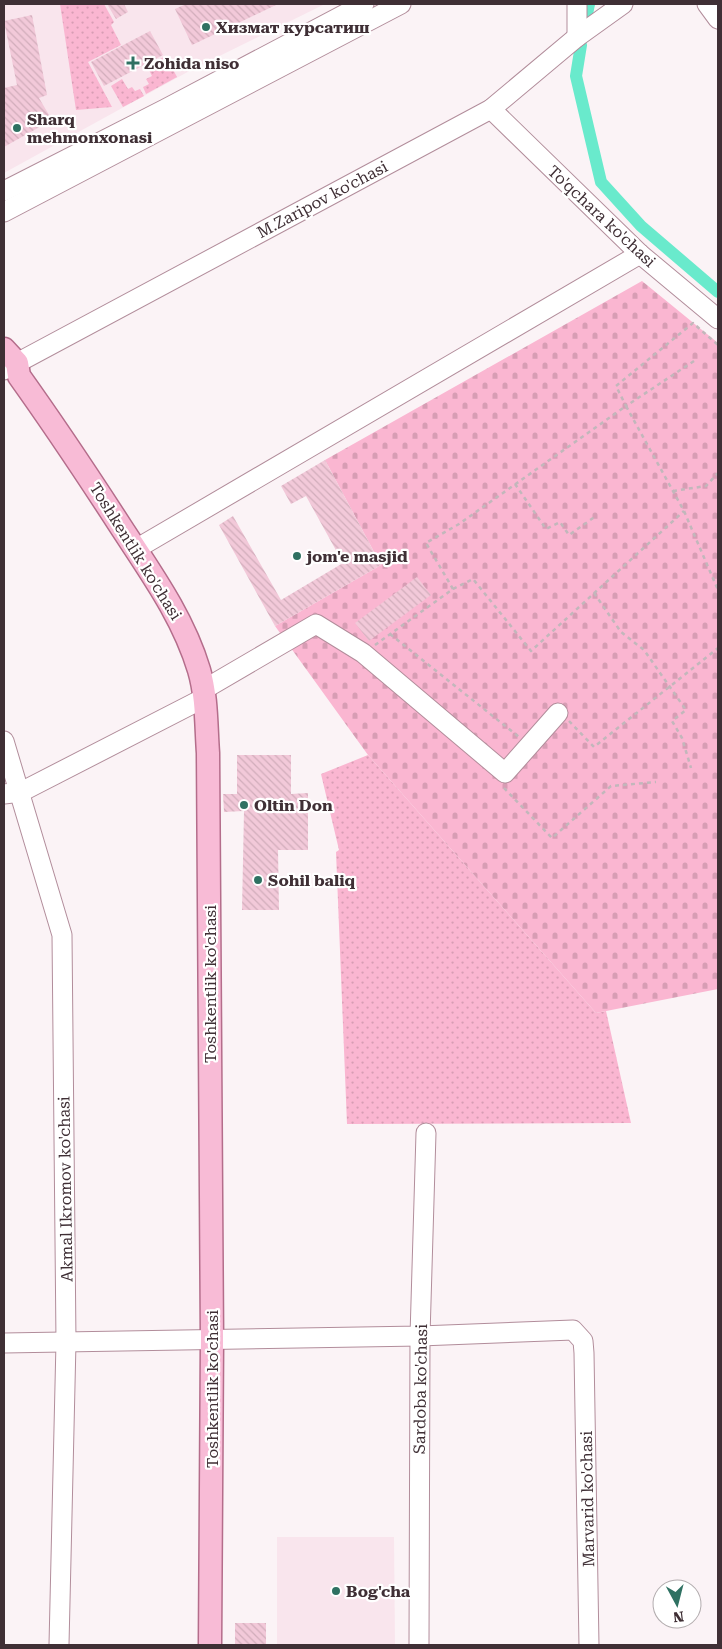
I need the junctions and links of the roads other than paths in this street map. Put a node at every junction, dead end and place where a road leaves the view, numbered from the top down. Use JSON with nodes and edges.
{"nodes":[{"id":1,"x":364,"y":4,"type":"edge"},
{"id":2,"x":401,"y":4,"type":"edge"},
{"id":3,"x":577,"y":4,"type":"edge"},
{"id":4,"x":623,"y":4,"type":"edge"},
{"id":5,"x":707,"y":4,"type":"edge"},
{"id":6,"x":718,"y":19,"type":"edge"},
{"id":7,"x":578,"y":36,"type":"junction"},
{"id":8,"x":491,"y":109,"type":"junction"},
{"id":9,"x":4,"y":191,"type":"edge"},
{"id":10,"x":4,"y":212,"type":"edge"},
{"id":11,"x":640,"y":254,"type":"junction"},
{"id":12,"x":718,"y":319,"type":"edge"},
{"id":13,"x":9,"y":366,"type":"edge"},
{"id":14,"x":136,"y":549,"type":"junction"},
{"id":15,"x":204,"y":694,"type":"junction"},
{"id":16,"x":558,"y":713,"type":"road end"},
{"id":17,"x":4,"y":741,"type":"edge"},
{"id":18,"x":12,"y":793,"type":"edge"},
{"id":19,"x":426,"y":1133,"type":"dead end"},
{"id":20,"x":420,"y":1336,"type":"junction"},
{"id":21,"x":212,"y":1340,"type":"junction"},
{"id":22,"x":66,"y":1342,"type":"junction"},
{"id":23,"x":4,"y":1343,"type":"edge"},
{"id":24,"x":59,"y":1645,"type":"edge"},
{"id":25,"x":210,"y":1645,"type":"edge"},
{"id":26,"x":419,"y":1645,"type":"edge"},
{"id":27,"x":589,"y":1645,"type":"edge"}],
"edges":[{"from":1,"to":9,"type":"street"},
{"from":2,"to":10,"type":"street"},
{"from":3,"to":7,"type":"street"},
{"from":4,"to":7,"type":"street","name":"M.Zaripov ko'chasi"},
{"from":5,"to":6,"type":"street"},
{"from":7,"to":8,"type":"street","name":"M.Zaripov ko'chasi"},
{"from":8,"to":11,"type":"street","name":"To'qchara ko'chasi"},
{"from":8,"to":13,"type":"street","name":"M.Zaripov ko'chasi"},
{"from":11,"to":12,"type":"street","name":"To'qchara ko'chasi"},
{"from":11,"to":14,"type":"street"},
{"from":13,"to":14,"type":"main road","name":"Toshkentlik ko'chasi"},
{"from":14,"to":15,"type":"main road","name":"Toshkentlik ko'chasi"},
{"from":15,"to":16,"type":"street"},
{"from":15,"to":18,"type":"street"},
{"from":15,"to":21,"type":"main road","name":"Toshkentlik ko'chasi"},
{"from":17,"to":18,"type":"street","name":"Akmal Ikromov ko'chasi"},
{"from":18,"to":22,"type":"street","name":"Akmal Ikromov ko'chasi"},
{"from":19,"to":20,"type":"street","name":"Sardoba ko'chasi"},
{"from":20,"to":21,"type":"street"},
{"from":20,"to":26,"type":"street","name":"Sardoba ko'chasi"},
{"from":20,"to":27,"type":"street","name":"Marvarid ko'chasi"},
{"from":21,"to":22,"type":"street"},
{"from":21,"to":25,"type":"main road","name":"Toshkentlik ko'chasi"},
{"from":22,"to":23,"type":"street"},
{"from":22,"to":24,"type":"street","name":"Akmal Ikromov ko'chasi"}]}
